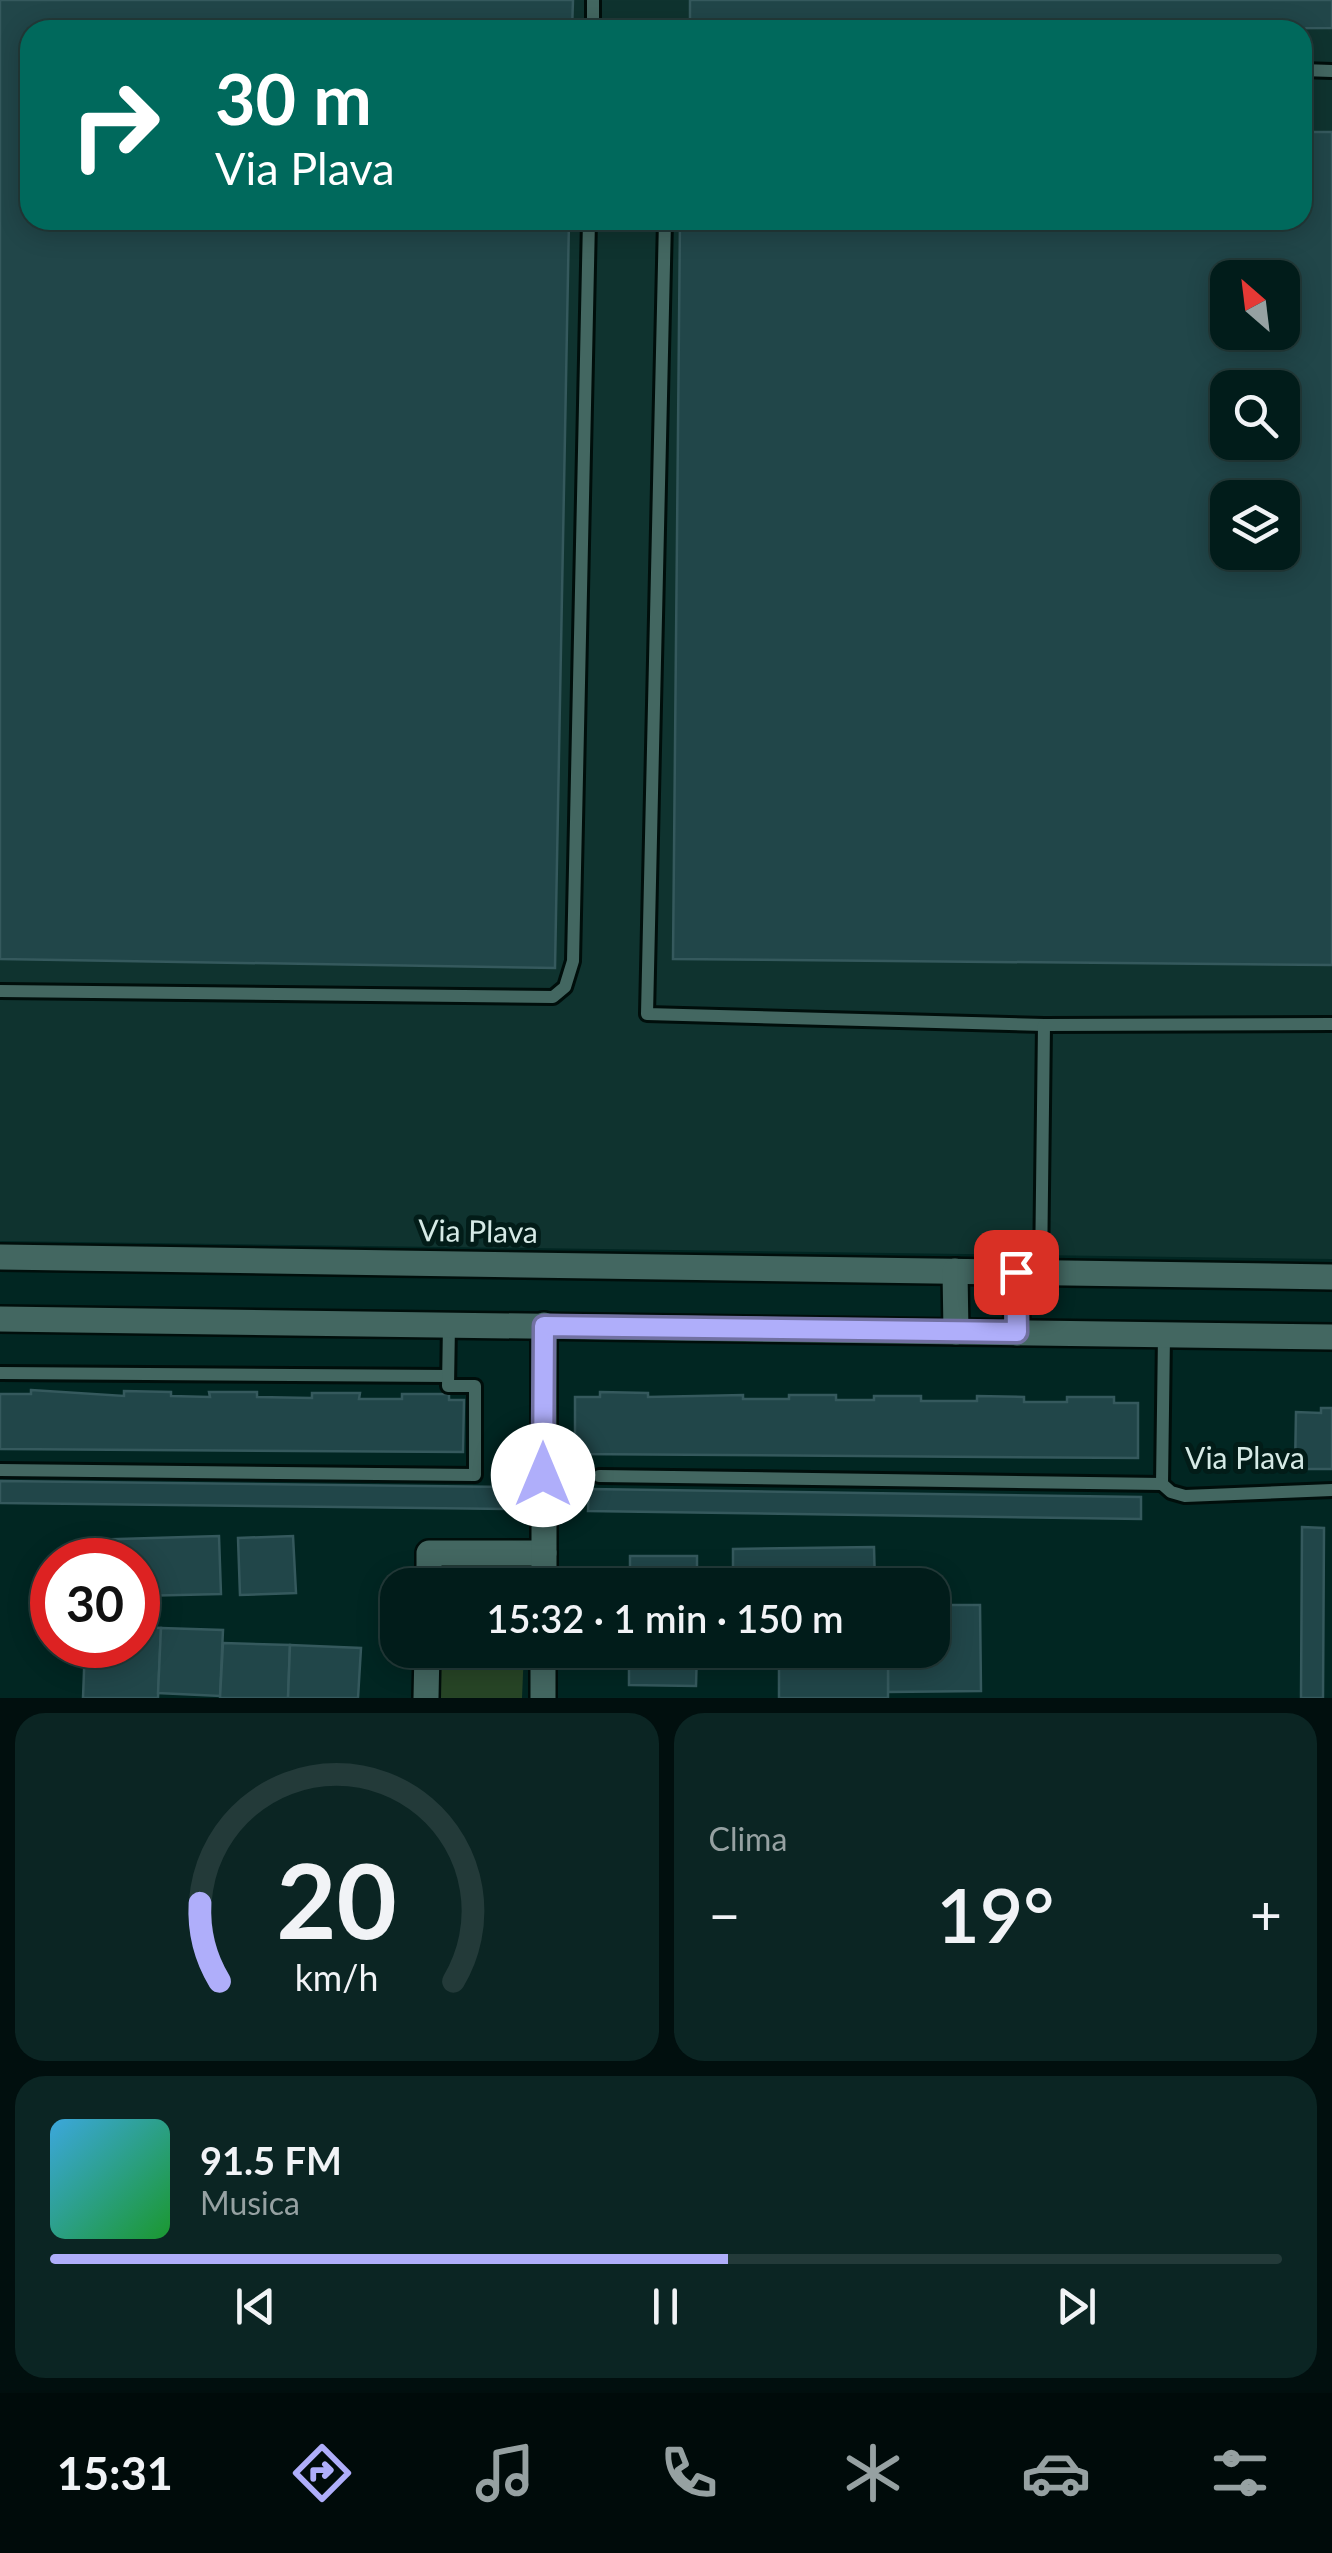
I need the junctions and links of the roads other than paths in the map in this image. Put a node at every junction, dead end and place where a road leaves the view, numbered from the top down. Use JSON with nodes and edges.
{"nodes":[{"id":1,"x":589,"y":230,"type":"edge"},
{"id":2,"x":665,"y":230,"type":"edge"},
{"id":3,"x":0,"y":991,"type":"edge"},
{"id":4,"x":1332,"y":1024,"type":"edge"},
{"id":5,"x":1044,"y":1025,"type":"junction"},
{"id":6,"x":0,"y":1257,"type":"edge"},
{"id":7,"x":956,"y":1271,"type":"junction"},
{"id":8,"x":1028,"y":1272,"type":"junction"},
{"id":9,"x":1332,"y":1277,"type":"edge"},
{"id":10,"x":0,"y":1318,"type":"edge"},
{"id":11,"x":448,"y":1324,"type":"junction"},
{"id":12,"x":544,"y":1326,"type":"junction"},
{"id":13,"x":956,"y":1332,"type":"junction"},
{"id":14,"x":1017,"y":1332,"type":"junction"},
{"id":15,"x":1164,"y":1335,"type":"junction"},
{"id":16,"x":1332,"y":1337,"type":"edge"},
{"id":17,"x":0,"y":1372,"type":"edge"},
{"id":18,"x":448,"y":1376,"type":"junction"},
{"id":19,"x":0,"y":1470,"type":"edge"},
{"id":20,"x":599,"y":1476,"type":"dead end"},
{"id":21,"x":1162,"y":1484,"type":"junction"},
{"id":22,"x":1332,"y":1490,"type":"edge"},
{"id":23,"x":544,"y":1553,"type":"junction"},
{"id":24,"x":430,"y":1568,"type":"edge"},
{"id":25,"x":544,"y":1568,"type":"edge"},
{"id":26,"x":427,"y":1668,"type":"edge"},
{"id":27,"x":543,"y":1668,"type":"edge"},
{"id":28,"x":426,"y":1698,"type":"edge"},
{"id":29,"x":543,"y":1698,"type":"edge"}],
"edges":[{"from":1,"to":3,"type":"lane"},
{"from":2,"to":5,"type":"lane"},
{"from":4,"to":5,"type":"lane"},
{"from":5,"to":8,"type":"lane"},
{"from":6,"to":7,"type":"street","name":"Via Plava"},
{"from":7,"to":8,"type":"street","name":"Via Plava"},
{"from":7,"to":13,"type":"street"},
{"from":8,"to":9,"type":"street","name":"Via Plava"},
{"from":8,"to":14,"type":"street"},
{"from":10,"to":11,"type":"street"},
{"from":11,"to":12,"type":"street"},
{"from":11,"to":18,"type":"lane"},
{"from":12,"to":13,"type":"street"},
{"from":12,"to":23,"type":"street"},
{"from":13,"to":14,"type":"street"},
{"from":14,"to":15,"type":"street"},
{"from":15,"to":16,"type":"street"},
{"from":15,"to":21,"type":"lane","name":"Via Plava"},
{"from":17,"to":18,"type":"lane"},
{"from":18,"to":19,"type":"lane"},
{"from":20,"to":21,"type":"lane","name":"Via Plava"},
{"from":21,"to":22,"type":"lane","name":"Via Plava"},
{"from":23,"to":24,"type":"street"},
{"from":23,"to":25,"type":"street"},
{"from":26,"to":28,"type":"street"},
{"from":27,"to":29,"type":"street"}]}
